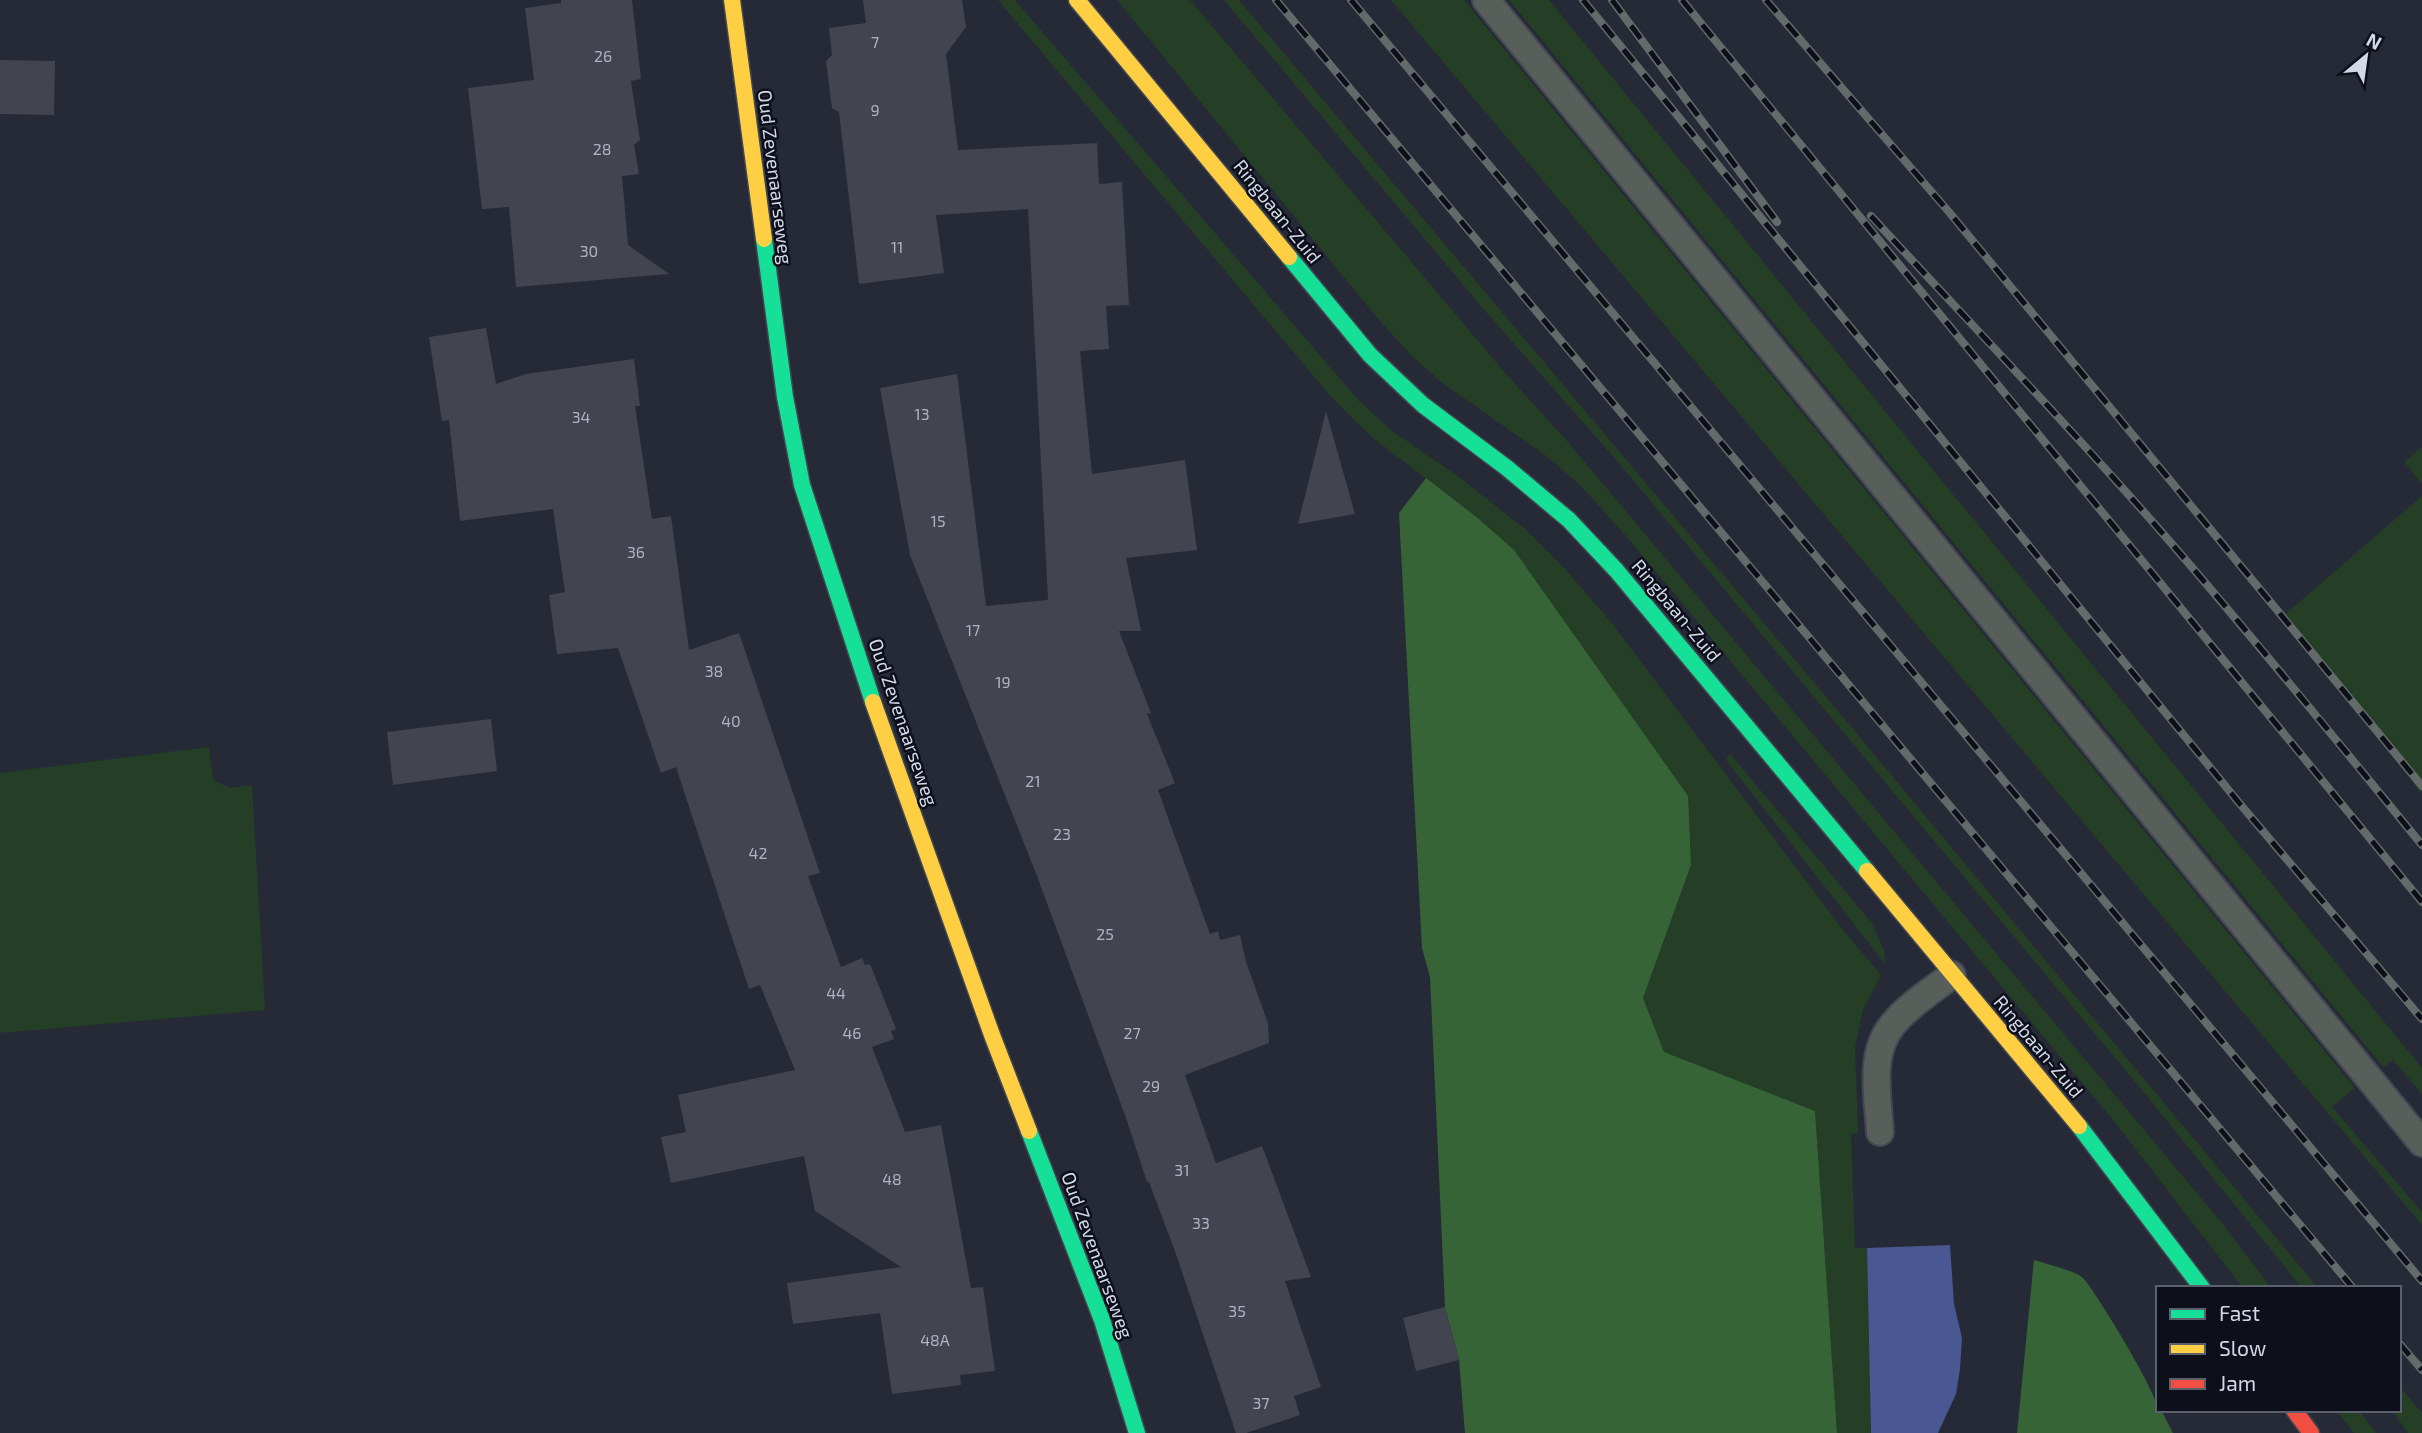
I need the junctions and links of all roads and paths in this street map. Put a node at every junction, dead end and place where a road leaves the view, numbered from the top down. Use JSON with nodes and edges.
{"nodes":[{"id":1,"x":732,"y":0,"type":"edge"},
{"id":2,"x":1077,"y":0,"type":"edge"},
{"id":3,"x":1486,"y":0,"type":"edge"},
{"id":4,"x":1952,"y":975,"type":"junction"},
{"id":5,"x":1880,"y":1132,"type":"dead end"},
{"id":6,"x":2422,"y":1143,"type":"edge"},
{"id":7,"x":2201,"y":1286,"type":"edge"},
{"id":8,"x":2295,"y":1412,"type":"edge"},
{"id":9,"x":1137,"y":1433,"type":"edge"},
{"id":10,"x":2311,"y":1433,"type":"edge"}],
"edges":[{"from":1,"to":9,"type":"street","name":"Oud Zevenaarseweg"},
{"from":2,"to":4,"type":"street","name":"Ringbaan-Zuid"},
{"from":3,"to":6,"type":"lane"},
{"from":4,"to":5,"type":"lane"},
{"from":4,"to":7,"type":"street","name":"Ringbaan-Zuid"},
{"from":8,"to":10,"type":"street"}]}
